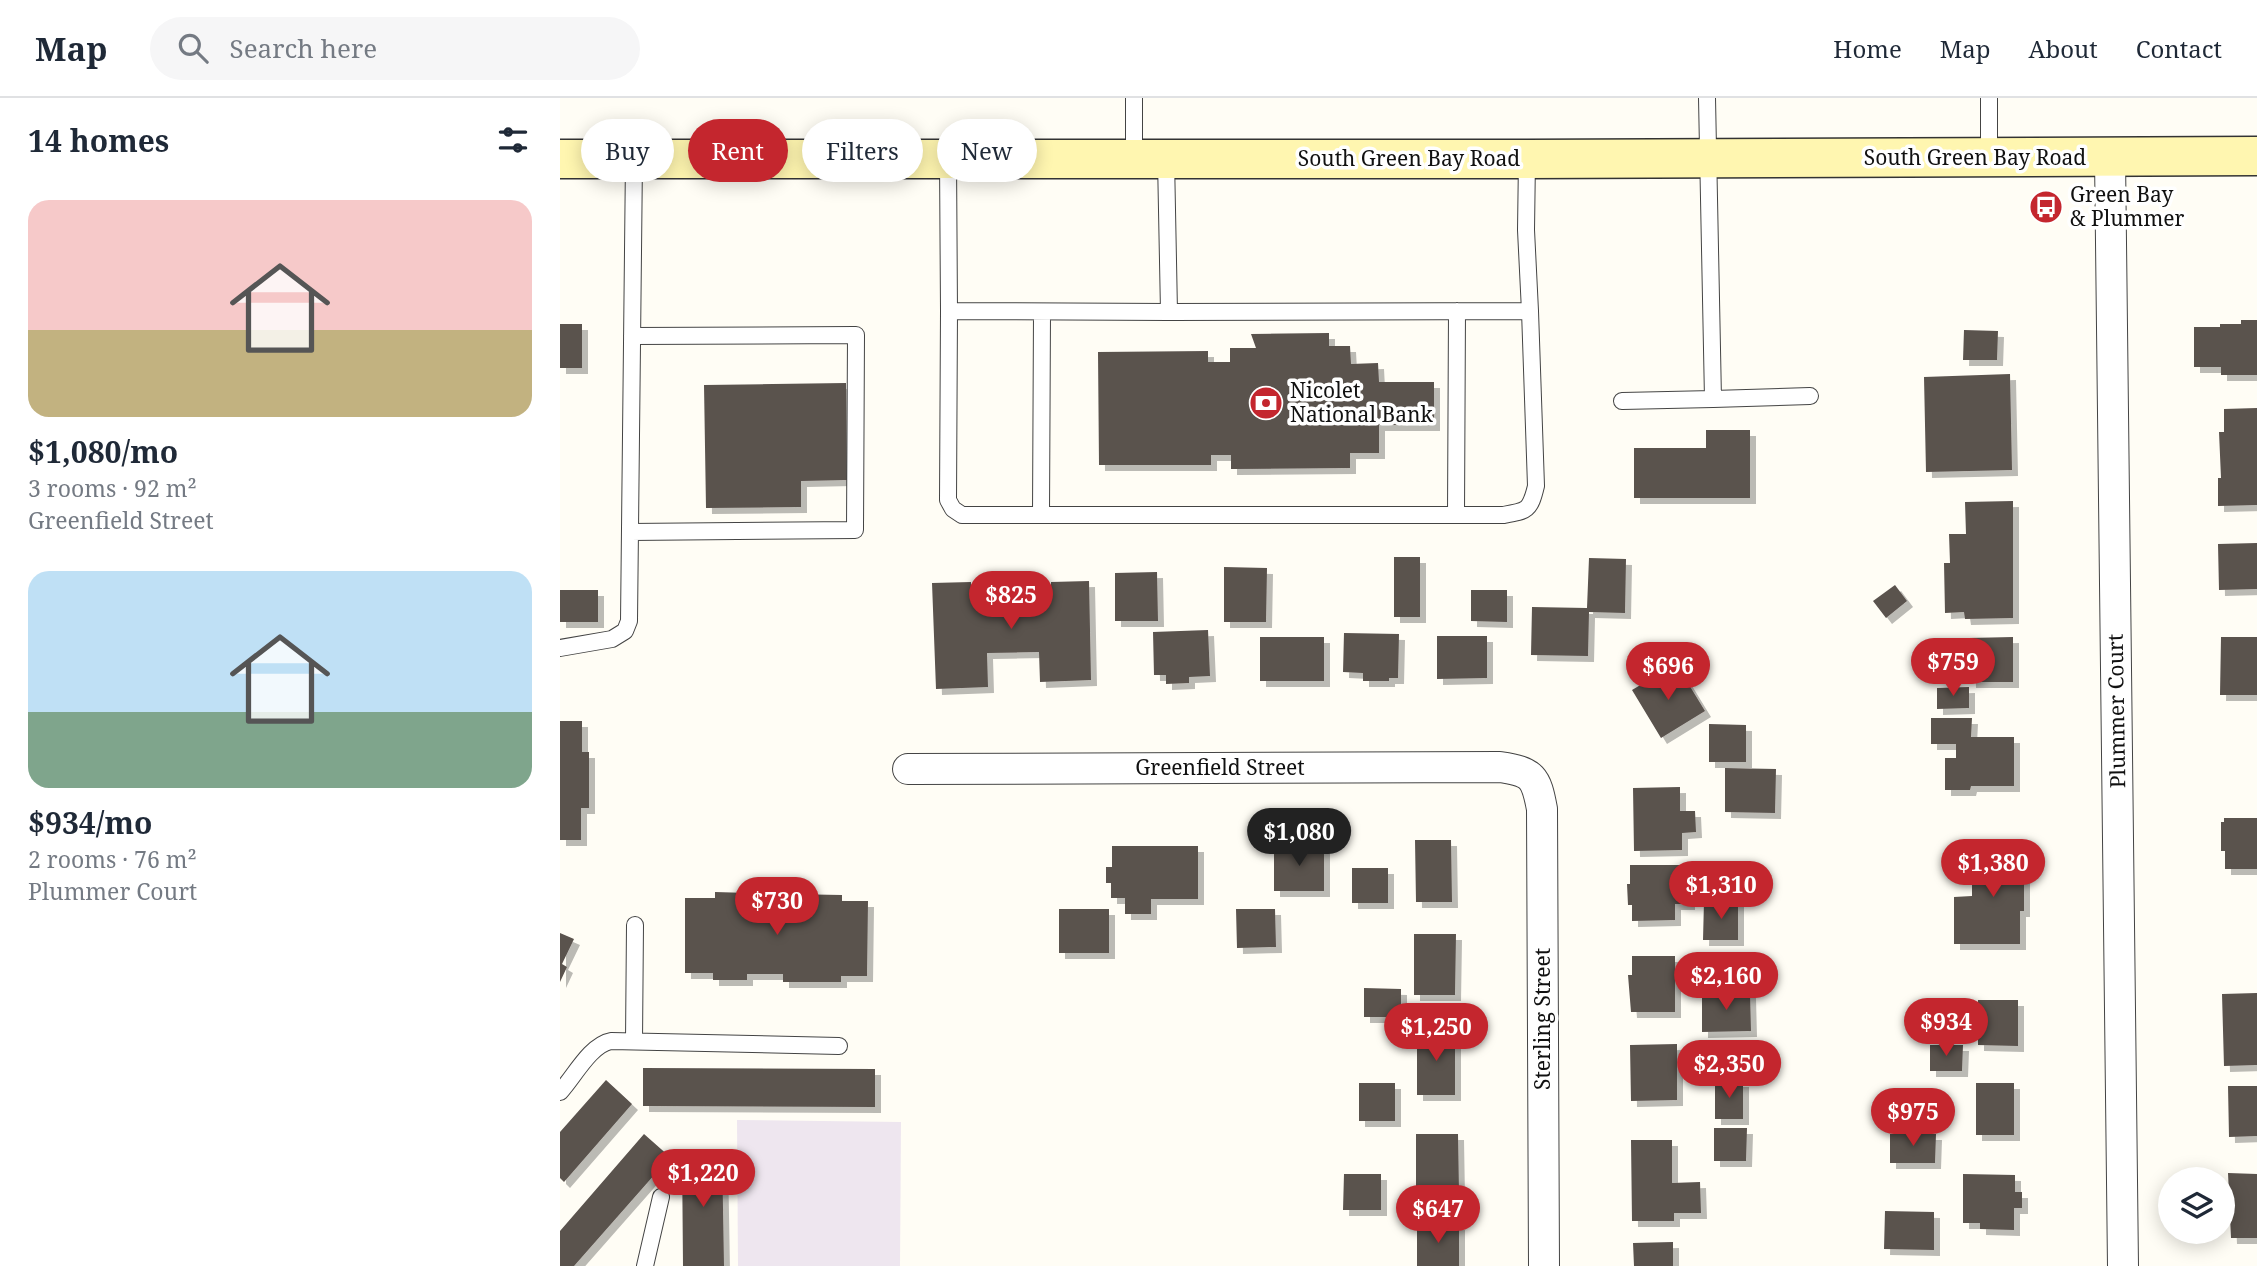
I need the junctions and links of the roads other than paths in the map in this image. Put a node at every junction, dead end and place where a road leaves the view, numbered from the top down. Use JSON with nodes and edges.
{"nodes":[{"id":1,"x":1134,"y":98,"type":"edge"},
{"id":2,"x":1707,"y":98,"type":"edge"},
{"id":3,"x":1989,"y":98,"type":"edge"},
{"id":4,"x":2257,"y":156,"type":"edge"},
{"id":5,"x":2110,"y":157,"type":"junction"},
{"id":6,"x":1989,"y":158,"type":"junction"},
{"id":7,"x":560,"y":159,"type":"edge"},
{"id":8,"x":581,"y":159,"type":"edge"},
{"id":9,"x":674,"y":159,"type":"edge"},
{"id":10,"x":937,"y":159,"type":"edge"},
{"id":11,"x":1037,"y":159,"type":"edge"},
{"id":12,"x":1150,"y":159,"type":"junction"},
{"id":13,"x":1527,"y":159,"type":"junction"},
{"id":14,"x":1708,"y":159,"type":"junction"},
{"id":15,"x":634,"y":182,"type":"edge"},
{"id":16,"x":948,"y":182,"type":"edge"},
{"id":17,"x":949,"y":311,"type":"junction"},
{"id":18,"x":1457,"y":311,"type":"junction"},
{"id":19,"x":1530,"y":311,"type":"junction"},
{"id":20,"x":1169,"y":312,"type":"junction"},
{"id":21,"x":1042,"y":313,"type":"junction"},
{"id":22,"x":632,"y":336,"type":"junction"},
{"id":23,"x":1810,"y":396,"type":"dead end"},
{"id":24,"x":1713,"y":399,"type":"junction"},
{"id":25,"x":1622,"y":401,"type":"dead end"},
{"id":26,"x":1041,"y":515,"type":"junction"},
{"id":27,"x":1456,"y":515,"type":"junction"},
{"id":28,"x":630,"y":532,"type":"junction"},
{"id":29,"x":560,"y":648,"type":"edge"},
{"id":30,"x":908,"y":769,"type":"dead end"},
{"id":31,"x":1530,"y":775,"type":"joint"},
{"id":32,"x":635,"y":925,"type":"dead end"},
{"id":33,"x":634,"y":1041,"type":"junction"},
{"id":34,"x":839,"y":1046,"type":"dead end"},
{"id":35,"x":560,"y":1092,"type":"edge"},
{"id":36,"x":661,"y":1197,"type":"dead end"},
{"id":37,"x":645,"y":1266,"type":"edge"},
{"id":38,"x":1544,"y":1266,"type":"edge"},
{"id":39,"x":2123,"y":1266,"type":"edge"}],
"edges":[{"from":1,"to":12,"type":"lane"},
{"from":2,"to":14,"type":"lane"},
{"from":3,"to":6,"type":"lane"},
{"from":4,"to":5,"type":"main road","name":"South Green Bay Road"},
{"from":5,"to":6,"type":"main road","name":"South Green Bay Road"},
{"from":5,"to":39,"type":"street","name":"Plummer Court"},
{"from":6,"to":14,"type":"main road","name":"South Green Bay Road"},
{"from":7,"to":8,"type":"main road","name":"South Green Bay Road"},
{"from":9,"to":10,"type":"main road","name":"South Green Bay Road"},
{"from":11,"to":12,"type":"main road","name":"South Green Bay Road"},
{"from":12,"to":13,"type":"main road","name":"South Green Bay Road"},
{"from":12,"to":20,"type":"lane"},
{"from":13,"to":14,"type":"main road","name":"South Green Bay Road"},
{"from":13,"to":19,"type":"lane"},
{"from":14,"to":24,"type":"lane"},
{"from":15,"to":22,"type":"lane"},
{"from":16,"to":17,"type":"lane"},
{"from":17,"to":21,"type":"lane"},
{"from":17,"to":26,"type":"lane"},
{"from":18,"to":19,"type":"lane"},
{"from":18,"to":20,"type":"lane"},
{"from":18,"to":27,"type":"lane"},
{"from":19,"to":27,"type":"lane"},
{"from":20,"to":21,"type":"lane"},
{"from":21,"to":26,"type":"lane"},
{"from":22,"to":28,"type":"lane"},
{"from":22,"to":28,"type":"lane"},
{"from":23,"to":24,"type":"lane"},
{"from":24,"to":25,"type":"lane"},
{"from":26,"to":27,"type":"lane"},
{"from":28,"to":29,"type":"lane"},
{"from":30,"to":31,"type":"street","name":"Greenfield Street"},
{"from":31,"to":38,"type":"street","name":"Sterling Street"},
{"from":32,"to":33,"type":"lane"},
{"from":33,"to":34,"type":"lane"},
{"from":33,"to":35,"type":"lane"},
{"from":36,"to":37,"type":"lane"}]}
